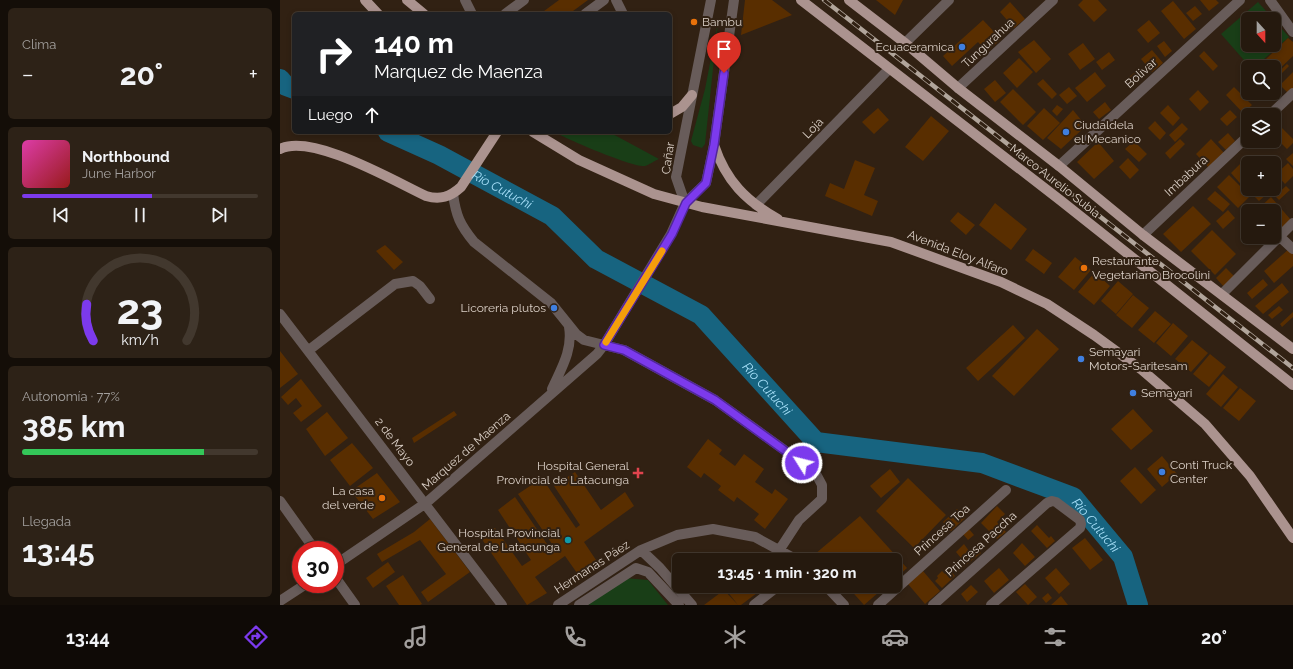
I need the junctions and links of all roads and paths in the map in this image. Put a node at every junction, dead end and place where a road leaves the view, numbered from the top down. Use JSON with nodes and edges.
{"nodes":[{"id":1,"x":365,"y":0,"type":"edge"},
{"id":2,"x":407,"y":0,"type":"edge"},
{"id":3,"x":465,"y":0,"type":"edge"},
{"id":4,"x":524,"y":0,"type":"edge"},
{"id":5,"x":604,"y":0,"type":"edge"},
{"id":6,"x":616,"y":0,"type":"edge"},
{"id":7,"x":711,"y":0,"type":"edge"},
{"id":8,"x":734,"y":0,"type":"edge"},
{"id":9,"x":800,"y":0,"type":"edge"},
{"id":10,"x":849,"y":0,"type":"edge"},
{"id":11,"x":949,"y":0,"type":"edge"},
{"id":12,"x":1053,"y":0,"type":"edge"},
{"id":13,"x":1240,"y":0,"type":"edge"},
{"id":14,"x":1270,"y":0,"type":"edge"},
{"id":15,"x":376,"y":12,"type":"edge"},
{"id":16,"x":422,"y":12,"type":"edge"},
{"id":17,"x":471,"y":12,"type":"edge"},
{"id":18,"x":510,"y":12,"type":"edge"},
{"id":19,"x":588,"y":12,"type":"edge"},
{"id":20,"x":622,"y":12,"type":"edge"},
{"id":21,"x":1293,"y":32,"type":"edge"},
{"id":22,"x":905,"y":43,"type":"junction"},
{"id":23,"x":889,"y":69,"type":"junction"},
{"id":24,"x":958,"y":88,"type":"junction"},
{"id":25,"x":692,"y":94,"type":"junction"},
{"id":26,"x":1293,"y":94,"type":"edge"},
{"id":27,"x":1278,"y":108,"type":"edge"},
{"id":28,"x":672,"y":113,"type":"edge"},
{"id":29,"x":536,"y":134,"type":"edge"},
{"id":30,"x":495,"y":135,"type":"edge"},
{"id":31,"x":1241,"y":143,"type":"edge"},
{"id":32,"x":714,"y":145,"type":"junction"},
{"id":33,"x":280,"y":149,"type":"edge"},
{"id":34,"x":1059,"y":166,"type":"junction"},
{"id":35,"x":453,"y":194,"type":"junction"},
{"id":36,"x":686,"y":203,"type":"junction"},
{"id":37,"x":756,"y":205,"type":"junction"},
{"id":38,"x":785,"y":222,"type":"junction"},
{"id":39,"x":1293,"y":223,"type":"edge"},
{"id":40,"x":1281,"y":234,"type":"edge"},
{"id":41,"x":1143,"y":235,"type":"junction"},
{"id":42,"x":1281,"y":238,"type":"edge"},
{"id":43,"x":1271,"y":244,"type":"edge"},
{"id":44,"x":1293,"y":249,"type":"edge"},
{"id":45,"x":1222,"y":294,"type":"junction"},
{"id":46,"x":430,"y":299,"type":"dead end"},
{"id":47,"x":280,"y":314,"type":"edge"},
{"id":48,"x":569,"y":327,"type":"junction"},
{"id":49,"x":604,"y":345,"type":"junction"},
{"id":50,"x":1293,"y":349,"type":"edge"},
{"id":51,"x":309,"y":350,"type":"junction"},
{"id":52,"x":1293,"y":385,"type":"edge"},
{"id":53,"x":550,"y":393,"type":"junction"},
{"id":54,"x":1006,"y":490,"type":"dead end"},
{"id":55,"x":280,"y":501,"type":"edge"},
{"id":56,"x":426,"y":503,"type":"junction"},
{"id":57,"x":1293,"y":538,"type":"edge"},
{"id":58,"x":309,"y":541,"type":"edge"},
{"id":59,"x":641,"y":550,"type":"junction"},
{"id":60,"x":780,"y":550,"type":"junction"},
{"id":61,"x":785,"y":553,"type":"edge"},
{"id":62,"x":344,"y":559,"type":"edge"},
{"id":63,"x":344,"y":590,"type":"edge"},
{"id":64,"x":292,"y":593,"type":"edge"},
{"id":65,"x":769,"y":593,"type":"edge"},
{"id":66,"x":833,"y":593,"type":"edge"},
{"id":67,"x":280,"y":600,"type":"edge"},
{"id":68,"x":355,"y":605,"type":"edge"},
{"id":69,"x":502,"y":605,"type":"edge"},
{"id":70,"x":558,"y":605,"type":"edge"},
{"id":71,"x":579,"y":605,"type":"edge"},
{"id":72,"x":679,"y":605,"type":"edge"},
{"id":73,"x":692,"y":605,"type":"edge"},
{"id":74,"x":754,"y":605,"type":"edge"},
{"id":75,"x":844,"y":605,"type":"edge"},
{"id":76,"x":878,"y":605,"type":"edge"},
{"id":77,"x":933,"y":605,"type":"edge"},
{"id":78,"x":991,"y":605,"type":"edge"}],
"edges":[{"from":1,"to":15,"type":"main road"},
{"from":2,"to":16,"type":"main road"},
{"from":3,"to":17,"type":"street"},
{"from":4,"to":18,"type":"street"},
{"from":5,"to":19,"type":"street"},
{"from":6,"to":20,"type":"street"},
{"from":7,"to":25,"type":"street","name":"Cañar"},
{"from":8,"to":32,"type":"street"},
{"from":9,"to":23,"type":"main road","name":"Marco Aurelio Subia"},
{"from":10,"to":22,"type":"main road","name":"Marco Aurelio Subia"},
{"from":11,"to":22,"type":"street"},
{"from":12,"to":24,"type":"street","name":"Tungurahua"},
{"from":13,"to":34,"type":"street","name":"Bolivar"},
{"from":14,"to":21,"type":"street"},
{"from":22,"to":24,"type":"main road","name":"Marco Aurelio Subia"},
{"from":23,"to":37,"type":"street","name":"Loja"},
{"from":23,"to":52,"type":"main road","name":"Marco Aurelio Subia"},
{"from":24,"to":34,"type":"main road","name":"Marco Aurelio Subia"},
{"from":25,"to":28,"type":"main road"},
{"from":25,"to":36,"type":"street","name":"Cañar"},
{"from":26,"to":27,"type":"street"},
{"from":29,"to":36,"type":"main road","name":"Avenida Eloy Alfaro"},
{"from":30,"to":35,"type":"main road"},
{"from":31,"to":41,"type":"street","name":"Imbabura"},
{"from":32,"to":36,"type":"street"},
{"from":32,"to":37,"type":"main road"},
{"from":33,"to":35,"type":"main road"},
{"from":34,"to":41,"type":"main road","name":"Marco Aurelio Subia"},
{"from":35,"to":48,"type":"street"},
{"from":36,"to":38,"type":"main road","name":"Avenida Eloy Alfaro"},
{"from":36,"to":49,"type":"street","name":"Marquez de Maenza"},
{"from":37,"to":38,"type":"main road"},
{"from":38,"to":57,"type":"main road","name":"Avenida Eloy Alfaro"},
{"from":39,"to":40,"type":"street"},
{"from":41,"to":45,"type":"main road","name":"Marco Aurelio Subia"},
{"from":42,"to":44,"type":"street"},
{"from":43,"to":45,"type":"street"},
{"from":45,"to":50,"type":"main road","name":"Marco Aurelio Subia"},
{"from":46,"to":51,"type":"street"},
{"from":47,"to":51,"type":"street","name":"2 de Mayo"},
{"from":48,"to":49,"type":"street"},
{"from":48,"to":53,"type":"street"},
{"from":49,"to":53,"type":"street","name":"Marquez de Maenza"},
{"from":49,"to":60,"type":"street"},
{"from":51,"to":56,"type":"street","name":"2 de Mayo"},
{"from":53,"to":56,"type":"street","name":"Marquez de Maenza"},
{"from":54,"to":76,"type":"street","name":"Princesa Toa"},
{"from":55,"to":58,"type":"street"},
{"from":56,"to":62,"type":"street","name":"Marquez de Maenza"},
{"from":56,"to":69,"type":"street","name":"2 de Mayo"},
{"from":59,"to":60,"type":"street","name":"Hermanas Páez"},
{"from":59,"to":70,"type":"street","name":"Hermanas Páez"},
{"from":59,"to":73,"type":"street"},
{"from":60,"to":61,"type":"street","name":"Hermanas Páez"},
{"from":63,"to":68,"type":"street"},
{"from":64,"to":67,"type":"street"},
{"from":65,"to":74,"type":"street"},
{"from":66,"to":75,"type":"street"},
{"from":71,"to":72,"type":"street","name":"Hermanas Páez"},
{"from":77,"to":78,"type":"street","name":"Princesa Paccha"}]}
